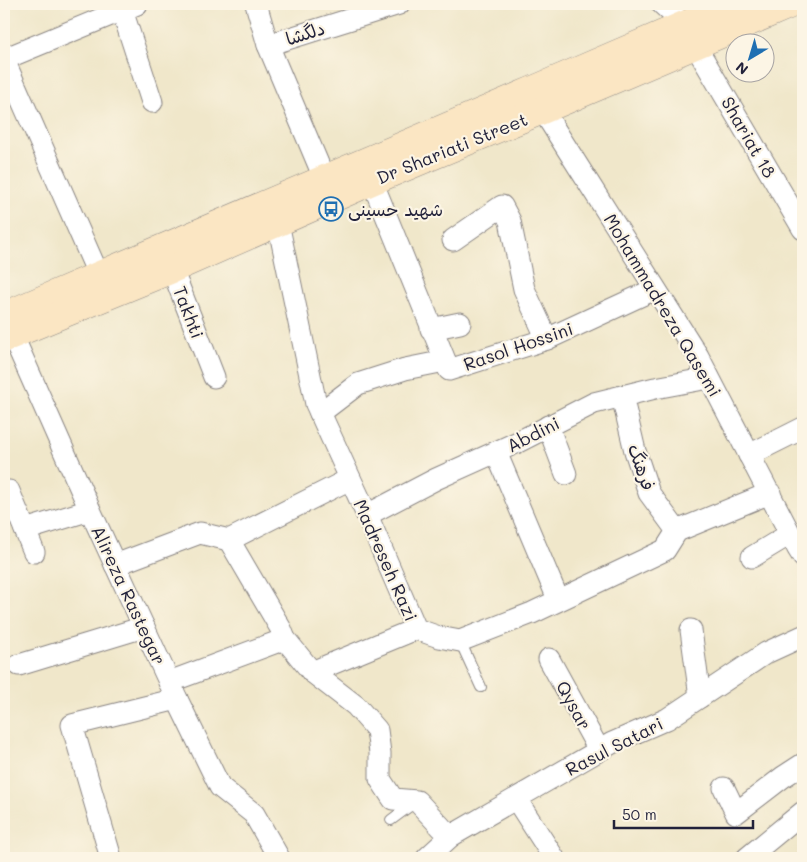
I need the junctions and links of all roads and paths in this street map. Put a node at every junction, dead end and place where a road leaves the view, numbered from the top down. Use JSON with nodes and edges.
{"nodes":[{"id":1,"x":256,"y":4,"type":"edge"},
{"id":2,"x":399,"y":4,"type":"edge"},
{"id":3,"x":662,"y":4,"type":"edge"},
{"id":4,"x":733,"y":4,"type":"edge"},
{"id":5,"x":791,"y":4,"type":"edge"},
{"id":6,"x":130,"y":7,"type":"edge"},
{"id":7,"x":690,"y":34,"type":"junction"},
{"id":8,"x":268,"y":45,"type":"junction"},
{"id":9,"x":4,"y":60,"type":"edge"},
{"id":10,"x":537,"y":101,"type":"junction"},
{"id":11,"x":152,"y":102,"type":"dead end"},
{"id":12,"x":367,"y":172,"type":"junction"},
{"id":13,"x":329,"y":189,"type":"junction"},
{"id":14,"x":274,"y":212,"type":"junction"},
{"id":15,"x":803,"y":228,"type":"edge"},
{"id":16,"x":453,"y":240,"type":"dead end"},
{"id":17,"x":167,"y":259,"type":"junction"},
{"id":18,"x":102,"y":286,"type":"junction"},
{"id":19,"x":655,"y":290,"type":"junction"},
{"id":20,"x":460,"y":323,"type":"dead end"},
{"id":21,"x":6,"y":326,"type":"edge"},
{"id":22,"x":432,"y":329,"type":"junction"},
{"id":23,"x":547,"y":339,"type":"junction"},
{"id":24,"x":445,"y":361,"type":"junction"},
{"id":25,"x":214,"y":377,"type":"dead end"},
{"id":26,"x":709,"y":378,"type":"junction"},
{"id":27,"x":622,"y":396,"type":"junction"},
{"id":28,"x":320,"y":413,"type":"junction"},
{"id":29,"x":548,"y":426,"type":"junction"},
{"id":30,"x":803,"y":428,"type":"edge"},
{"id":31,"x":496,"y":452,"type":"junction"},
{"id":32,"x":749,"y":455,"type":"junction"},
{"id":33,"x":566,"y":474,"type":"dead end"},
{"id":34,"x":350,"y":479,"type":"junction"},
{"id":35,"x":9,"y":491,"type":"dead end"},
{"id":36,"x":770,"y":493,"type":"junction"},
{"id":37,"x":90,"y":510,"type":"junction"},
{"id":38,"x":367,"y":516,"type":"junction"},
{"id":39,"x":24,"y":530,"type":"junction"},
{"id":40,"x":677,"y":531,"type":"junction"},
{"id":41,"x":790,"y":534,"type":"junction"},
{"id":42,"x":229,"y":540,"type":"junction"},
{"id":43,"x":34,"y":552,"type":"dead end"},
{"id":44,"x":752,"y":557,"type":"dead end"},
{"id":45,"x":803,"y":557,"type":"edge"},
{"id":46,"x":115,"y":565,"type":"junction"},
{"id":47,"x":558,"y":599,"type":"junction"},
{"id":48,"x":144,"y":627,"type":"junction"},
{"id":49,"x":416,"y":630,"type":"junction"},
{"id":50,"x":691,"y":630,"type":"dead end"},
{"id":51,"x":803,"y":636,"type":"edge"},
{"id":52,"x":285,"y":639,"type":"junction"},
{"id":53,"x":460,"y":640,"type":"junction"},
{"id":54,"x":549,"y":659,"type":"dead end"},
{"id":55,"x":19,"y":665,"type":"dead end"},
{"id":56,"x":312,"y":672,"type":"junction"},
{"id":57,"x":481,"y":687,"type":"dead end"},
{"id":58,"x":173,"y":690,"type":"junction"},
{"id":59,"x":700,"y":698,"type":"junction"},
{"id":60,"x":599,"y":750,"type":"junction"},
{"id":61,"x":803,"y":764,"type":"edge"},
{"id":62,"x":724,"y":788,"type":"dead end"},
{"id":63,"x":516,"y":799,"type":"junction"},
{"id":64,"x":417,"y":801,"type":"junction"},
{"id":65,"x":803,"y":812,"type":"edge"},
{"id":66,"x":391,"y":820,"type":"dead end"},
{"id":67,"x":441,"y":850,"type":"edge"},
{"id":68,"x":111,"y":858,"type":"edge"},
{"id":69,"x":279,"y":858,"type":"edge"},
{"id":70,"x":554,"y":858,"type":"edge"},
{"id":71,"x":747,"y":858,"type":"edge"}],
"edges":[{"from":1,"to":8,"type":"street"},
{"from":2,"to":8,"type":"street","name":"دلگشا"},
{"from":3,"to":7,"type":"street","name":"Shariat 18"},
{"from":4,"to":7,"type":"main road","name":"Dr Shariati Street"},
{"from":5,"to":7,"type":"main road","name":"Dr Shariati Street"},
{"from":6,"to":9,"type":"street"},
{"from":6,"to":11,"type":"street"},
{"from":7,"to":10,"type":"main road","name":"Dr Shariati Street"},
{"from":7,"to":15,"type":"street","name":"Shariat 18"},
{"from":8,"to":13,"type":"street"},
{"from":9,"to":18,"type":"street"},
{"from":10,"to":12,"type":"main road","name":"Dr Shariati Street"},
{"from":10,"to":19,"type":"street","name":"Mohammadreza Qasemi"},
{"from":12,"to":13,"type":"main road","name":"Dr Shariati Street"},
{"from":12,"to":22,"type":"street","name":"Rasol Hossini"},
{"from":13,"to":14,"type":"main road","name":"Dr Shariati Street"},
{"from":14,"to":17,"type":"main road","name":"Dr Shariati Street"},
{"from":14,"to":28,"type":"street","name":"Madreseh Razi"},
{"from":16,"to":23,"type":"street"},
{"from":17,"to":18,"type":"main road","name":"Dr Shariati Street"},
{"from":17,"to":25,"type":"street","name":"Takhti"},
{"from":18,"to":21,"type":"main road","name":"Dr Shariati Street"},
{"from":19,"to":23,"type":"street","name":"Rasol Hossini"},
{"from":19,"to":26,"type":"street","name":"Mohammadreza Qasemi"},
{"from":20,"to":22,"type":"street"},
{"from":21,"to":37,"type":"street","name":"Alireza Rastegar"},
{"from":22,"to":24,"type":"street","name":"Rasol Hossini"},
{"from":23,"to":24,"type":"street","name":"Rasol Hossini"},
{"from":24,"to":28,"type":"street"},
{"from":26,"to":27,"type":"street","name":"Abdini"},
{"from":26,"to":32,"type":"street","name":"Mohammadreza Qasemi"},
{"from":27,"to":29,"type":"street","name":"Abdini"},
{"from":27,"to":40,"type":"street","name":"فرهنگ"},
{"from":28,"to":34,"type":"street","name":"Madreseh Razi"},
{"from":29,"to":31,"type":"street","name":"Abdini"},
{"from":29,"to":33,"type":"street"},
{"from":30,"to":32,"type":"street"},
{"from":31,"to":38,"type":"street","name":"Abdini"},
{"from":31,"to":47,"type":"street"},
{"from":32,"to":36,"type":"street","name":"Mohammadreza Qasemi"},
{"from":34,"to":38,"type":"street","name":"Madreseh Razi"},
{"from":34,"to":42,"type":"street"},
{"from":35,"to":39,"type":"street"},
{"from":36,"to":40,"type":"street"},
{"from":36,"to":41,"type":"street","name":"Mohammadreza Qasemi"},
{"from":37,"to":39,"type":"street"},
{"from":37,"to":46,"type":"street","name":"Alireza Rastegar"},
{"from":38,"to":49,"type":"street","name":"Madreseh Razi"},
{"from":39,"to":43,"type":"street"},
{"from":40,"to":47,"type":"street"},
{"from":41,"to":44,"type":"street"},
{"from":41,"to":45,"type":"street","name":"Mohammadreza Qasemi"},
{"from":42,"to":46,"type":"street"},
{"from":42,"to":52,"type":"street"},
{"from":46,"to":48,"type":"street","name":"Alireza Rastegar"},
{"from":47,"to":53,"type":"street"},
{"from":48,"to":55,"type":"street"},
{"from":48,"to":58,"type":"street","name":"Alireza Rastegar"},
{"from":49,"to":53,"type":"street","name":"Madreseh Razi"},
{"from":49,"to":56,"type":"street"},
{"from":50,"to":59,"type":"street"},
{"from":51,"to":59,"type":"street","name":"Rasul Satari"},
{"from":52,"to":56,"type":"street"},
{"from":52,"to":58,"type":"street"},
{"from":53,"to":57,"type":"lane"},
{"from":54,"to":60,"type":"street","name":"Qysar"},
{"from":56,"to":64,"type":"street"},
{"from":58,"to":68,"type":"street"},
{"from":58,"to":69,"type":"street","name":"Alireza Rastegar"},
{"from":59,"to":60,"type":"street","name":"Rasul Satari"},
{"from":60,"to":63,"type":"street","name":"Rasul Satari"},
{"from":61,"to":62,"type":"street"},
{"from":63,"to":67,"type":"street","name":"Rasul Satari"},
{"from":63,"to":70,"type":"street"},
{"from":64,"to":66,"type":"lane"},
{"from":64,"to":67,"type":"street"},
{"from":65,"to":71,"type":"street"}]}
